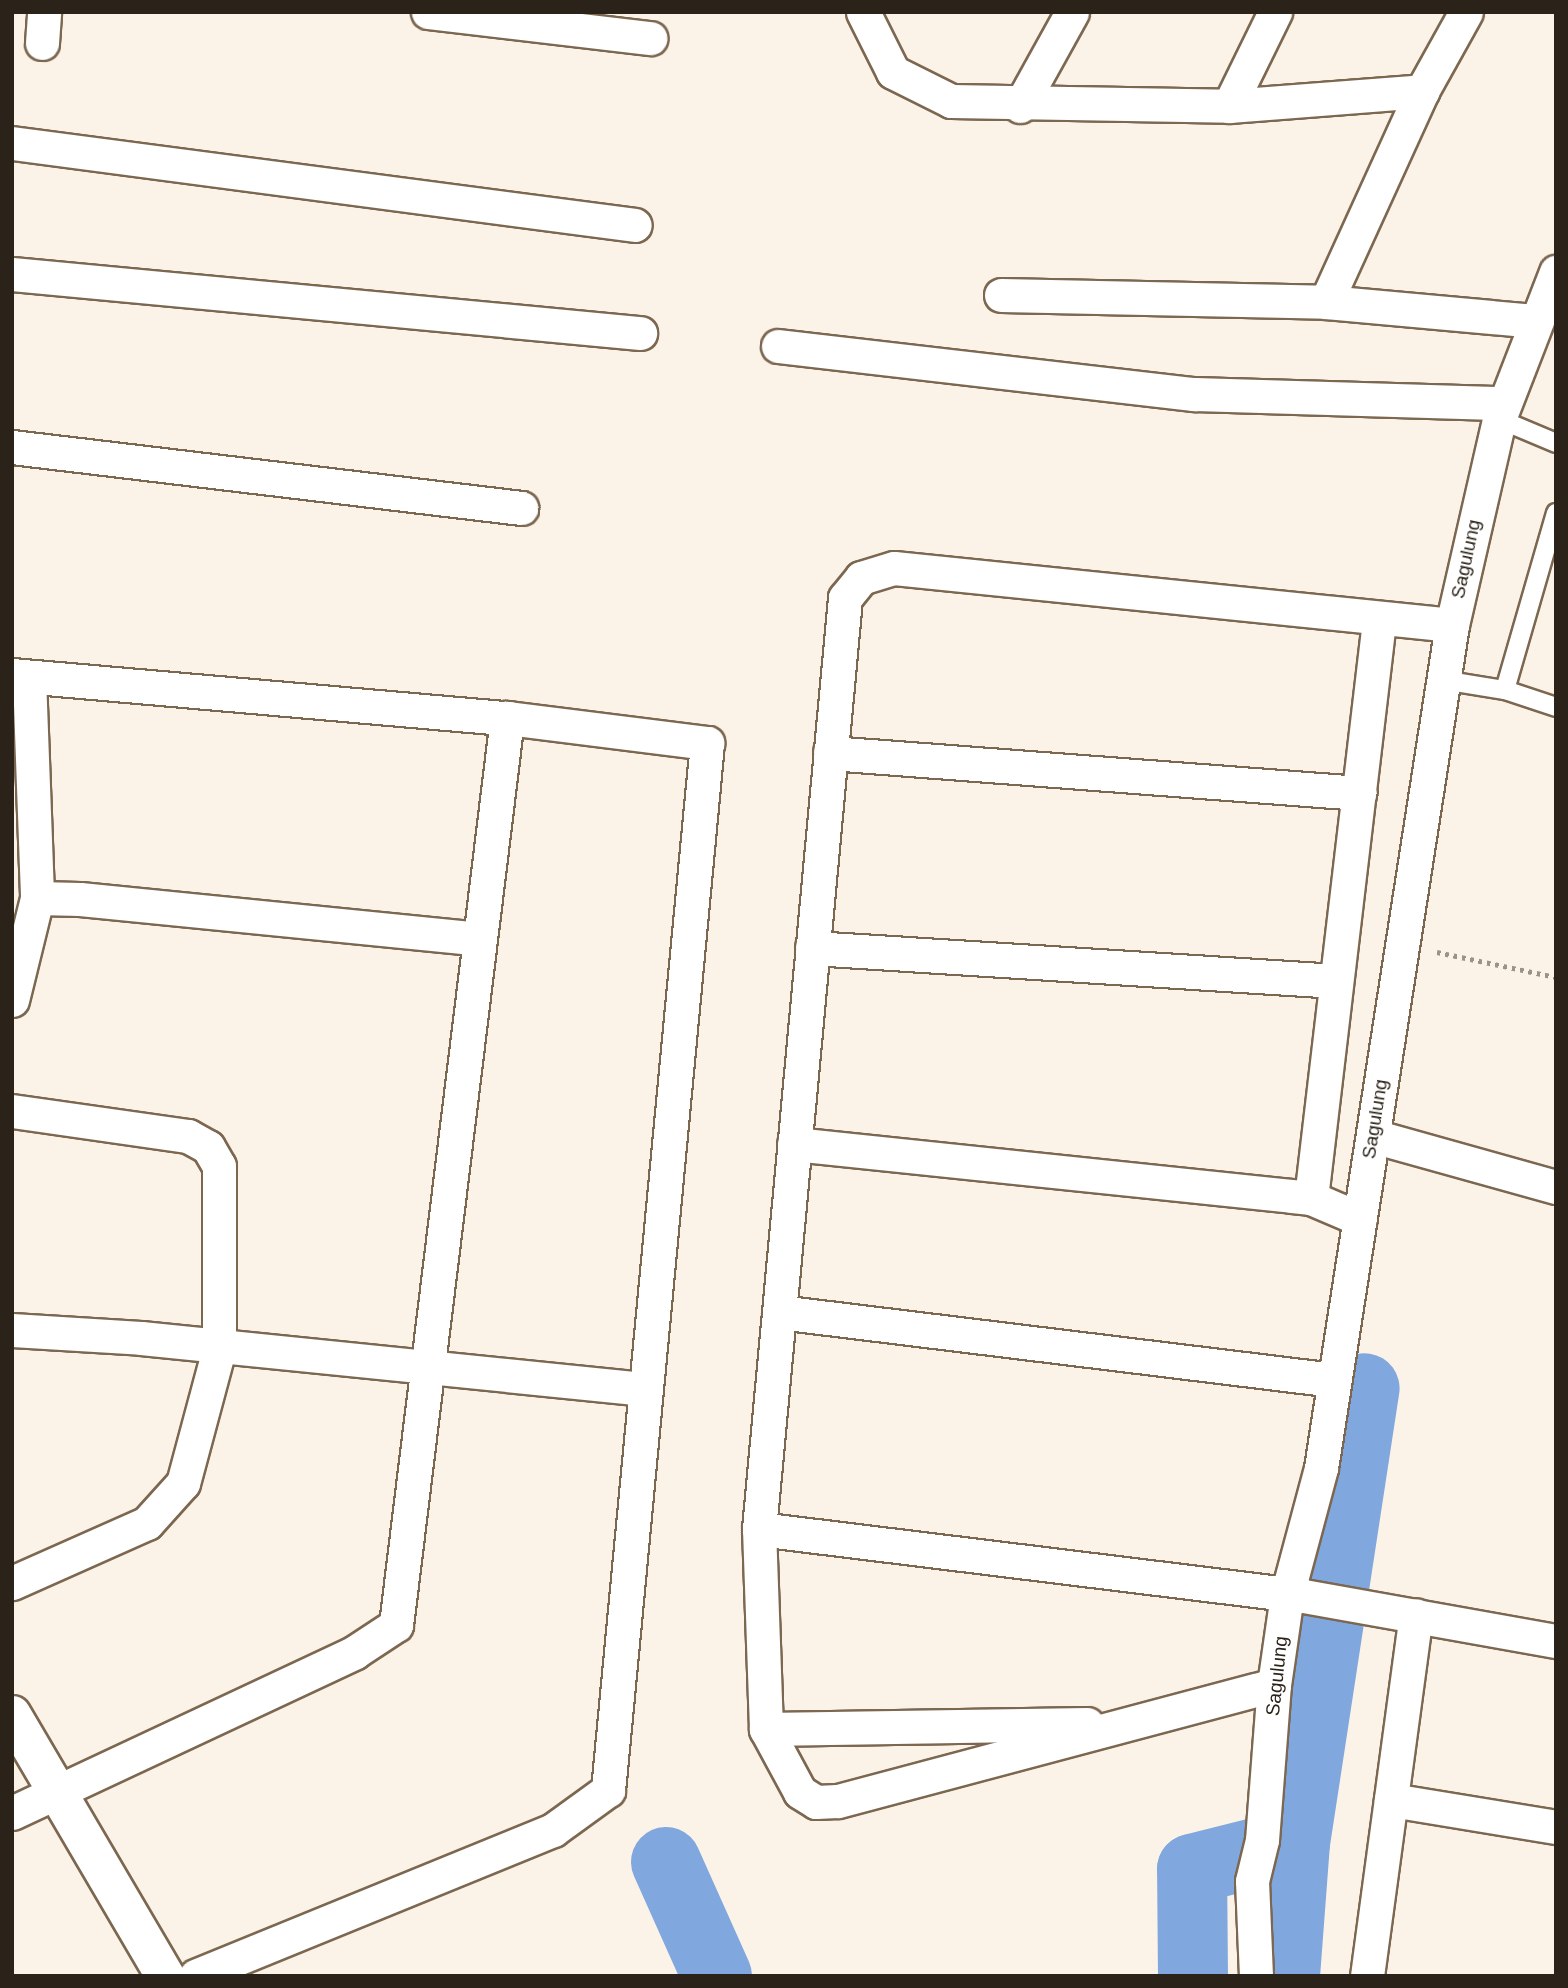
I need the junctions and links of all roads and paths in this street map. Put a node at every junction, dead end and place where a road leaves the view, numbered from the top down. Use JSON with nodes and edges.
{"nodes":[{"id":1,"x":428,"y":12,"type":"edge"},
{"id":2,"x":1072,"y":12,"type":"edge"},
{"id":3,"x":1275,"y":12,"type":"edge"},
{"id":4,"x":1466,"y":12,"type":"edge"},
{"id":5,"x":871,"y":18,"type":"edge"},
{"id":6,"x":650,"y":38,"type":"dead end"},
{"id":7,"x":1422,"y":91,"type":"junction"},
{"id":8,"x":1020,"y":106,"type":"junction"},
{"id":9,"x":1229,"y":106,"type":"junction"},
{"id":10,"x":12,"y":142,"type":"edge"},
{"id":11,"x":635,"y":225,"type":"dead end"},
{"id":12,"x":1556,"y":272,"type":"edge"},
{"id":13,"x":12,"y":274,"type":"edge"},
{"id":14,"x":1001,"y":295,"type":"dead end"},
{"id":15,"x":1326,"y":302,"type":"junction"},
{"id":16,"x":1534,"y":321,"type":"junction"},
{"id":17,"x":640,"y":333,"type":"dead end"},
{"id":18,"x":778,"y":346,"type":"dead end"},
{"id":19,"x":1502,"y":411,"type":"junction"},
{"id":20,"x":1556,"y":443,"type":"edge"},
{"id":21,"x":12,"y":447,"type":"edge"},
{"id":22,"x":522,"y":508,"type":"dead end"},
{"id":23,"x":1556,"y":513,"type":"edge"},
{"id":24,"x":1379,"y":621,"type":"junction"},
{"id":25,"x":1452,"y":625,"type":"junction"},
{"id":26,"x":21,"y":676,"type":"edge"},
{"id":27,"x":1443,"y":680,"type":"junction"},
{"id":28,"x":1505,"y":690,"type":"junction"},
{"id":29,"x":1556,"y":707,"type":"edge"},
{"id":30,"x":507,"y":718,"type":"junction"},
{"id":31,"x":831,"y":752,"type":"junction"},
{"id":32,"x":1359,"y":793,"type":"junction"},
{"id":33,"x":37,"y":898,"type":"junction"},
{"id":34,"x":480,"y":939,"type":"junction"},
{"id":35,"x":1402,"y":945,"type":"junction"},
{"id":36,"x":813,"y":947,"type":"junction"},
{"id":37,"x":1556,"y":977,"type":"edge"},
{"id":38,"x":1336,"y":981,"type":"junction"},
{"id":39,"x":12,"y":999,"type":"edge"},
{"id":40,"x":12,"y":1111,"type":"edge"},
{"id":41,"x":1373,"y":1136,"type":"junction"},
{"id":42,"x":794,"y":1144,"type":"junction"},
{"id":43,"x":1556,"y":1187,"type":"edge"},
{"id":44,"x":1311,"y":1198,"type":"junction"},
{"id":45,"x":1360,"y":1219,"type":"junction"},
{"id":46,"x":779,"y":1312,"type":"junction"},
{"id":47,"x":12,"y":1329,"type":"edge"},
{"id":48,"x":219,"y":1349,"type":"junction"},
{"id":49,"x":427,"y":1368,"type":"junction"},
{"id":50,"x":1334,"y":1380,"type":"junction"},
{"id":51,"x":645,"y":1390,"type":"junction"},
{"id":52,"x":759,"y":1529,"type":"junction"},
{"id":53,"x":12,"y":1583,"type":"edge"},
{"id":54,"x":1295,"y":1596,"type":"junction"},
{"id":55,"x":1416,"y":1615,"type":"junction"},
{"id":56,"x":1556,"y":1641,"type":"edge"},
{"id":57,"x":1274,"y":1685,"type":"junction"},
{"id":58,"x":12,"y":1715,"type":"edge"},
{"id":59,"x":1139,"y":1723,"type":"junction"},
{"id":60,"x":765,"y":1729,"type":"junction"},
{"id":61,"x":58,"y":1790,"type":"junction"},
{"id":62,"x":1391,"y":1800,"type":"junction"},
{"id":63,"x":12,"y":1813,"type":"edge"},
{"id":64,"x":1556,"y":1826,"type":"edge"},
{"id":65,"x":165,"y":1976,"type":"edge"},
{"id":66,"x":196,"y":1976,"type":"edge"},
{"id":67,"x":1256,"y":1976,"type":"edge"},
{"id":68,"x":1367,"y":1976,"type":"edge"}],
"edges":[{"from":1,"to":6,"type":"street"},
{"from":2,"to":8,"type":"street"},
{"from":3,"to":9,"type":"street"},
{"from":4,"to":7,"type":"street"},
{"from":5,"to":8,"type":"street"},
{"from":7,"to":9,"type":"street"},
{"from":7,"to":15,"type":"street"},
{"from":8,"to":9,"type":"street"},
{"from":10,"to":11,"type":"street"},
{"from":12,"to":16,"type":"street","name":"Sagulung"},
{"from":13,"to":17,"type":"street"},
{"from":14,"to":15,"type":"street"},
{"from":15,"to":16,"type":"street"},
{"from":16,"to":19,"type":"street","name":"Sagulung"},
{"from":18,"to":19,"type":"street"},
{"from":19,"to":20,"type":"lane"},
{"from":19,"to":25,"type":"street","name":"Sagulung"},
{"from":21,"to":22,"type":"street"},
{"from":23,"to":28,"type":"lane"},
{"from":24,"to":25,"type":"street"},
{"from":24,"to":31,"type":"street"},
{"from":24,"to":32,"type":"street"},
{"from":25,"to":27,"type":"street","name":"Sagulung"},
{"from":26,"to":30,"type":"street"},
{"from":26,"to":33,"type":"street"},
{"from":27,"to":28,"type":"lane"},
{"from":27,"to":35,"type":"street","name":"Sagulung"},
{"from":28,"to":29,"type":"lane"},
{"from":30,"to":34,"type":"street"},
{"from":30,"to":51,"type":"street"},
{"from":31,"to":32,"type":"street"},
{"from":31,"to":36,"type":"street"},
{"from":32,"to":38,"type":"street"},
{"from":33,"to":34,"type":"street"},
{"from":33,"to":39,"type":"street"},
{"from":34,"to":49,"type":"street"},
{"from":35,"to":37,"type":"path"},
{"from":35,"to":41,"type":"street","name":"Sagulung"},
{"from":36,"to":38,"type":"street"},
{"from":36,"to":42,"type":"street"},
{"from":38,"to":44,"type":"street"},
{"from":40,"to":48,"type":"street"},
{"from":41,"to":43,"type":"street"},
{"from":41,"to":45,"type":"street","name":"Sagulung"},
{"from":42,"to":44,"type":"street"},
{"from":42,"to":46,"type":"street"},
{"from":44,"to":45,"type":"street"},
{"from":45,"to":50,"type":"street","name":"Sagulung"},
{"from":46,"to":50,"type":"street"},
{"from":46,"to":52,"type":"street"},
{"from":47,"to":48,"type":"street"},
{"from":48,"to":49,"type":"street"},
{"from":48,"to":53,"type":"street"},
{"from":49,"to":51,"type":"street"},
{"from":49,"to":61,"type":"street"},
{"from":50,"to":54,"type":"street","name":"Sagulung"},
{"from":51,"to":66,"type":"street"},
{"from":52,"to":54,"type":"street"},
{"from":52,"to":60,"type":"street"},
{"from":54,"to":55,"type":"street"},
{"from":54,"to":57,"type":"street","name":"Sagulung"},
{"from":55,"to":56,"type":"street"},
{"from":55,"to":62,"type":"street"},
{"from":57,"to":59,"type":"street"},
{"from":57,"to":67,"type":"street","name":"Sagulung"},
{"from":58,"to":61,"type":"street"},
{"from":59,"to":60,"type":"street"},
{"from":59,"to":60,"type":"street"},
{"from":61,"to":63,"type":"street"},
{"from":61,"to":65,"type":"street"},
{"from":62,"to":64,"type":"street"},
{"from":62,"to":68,"type":"street"}]}
